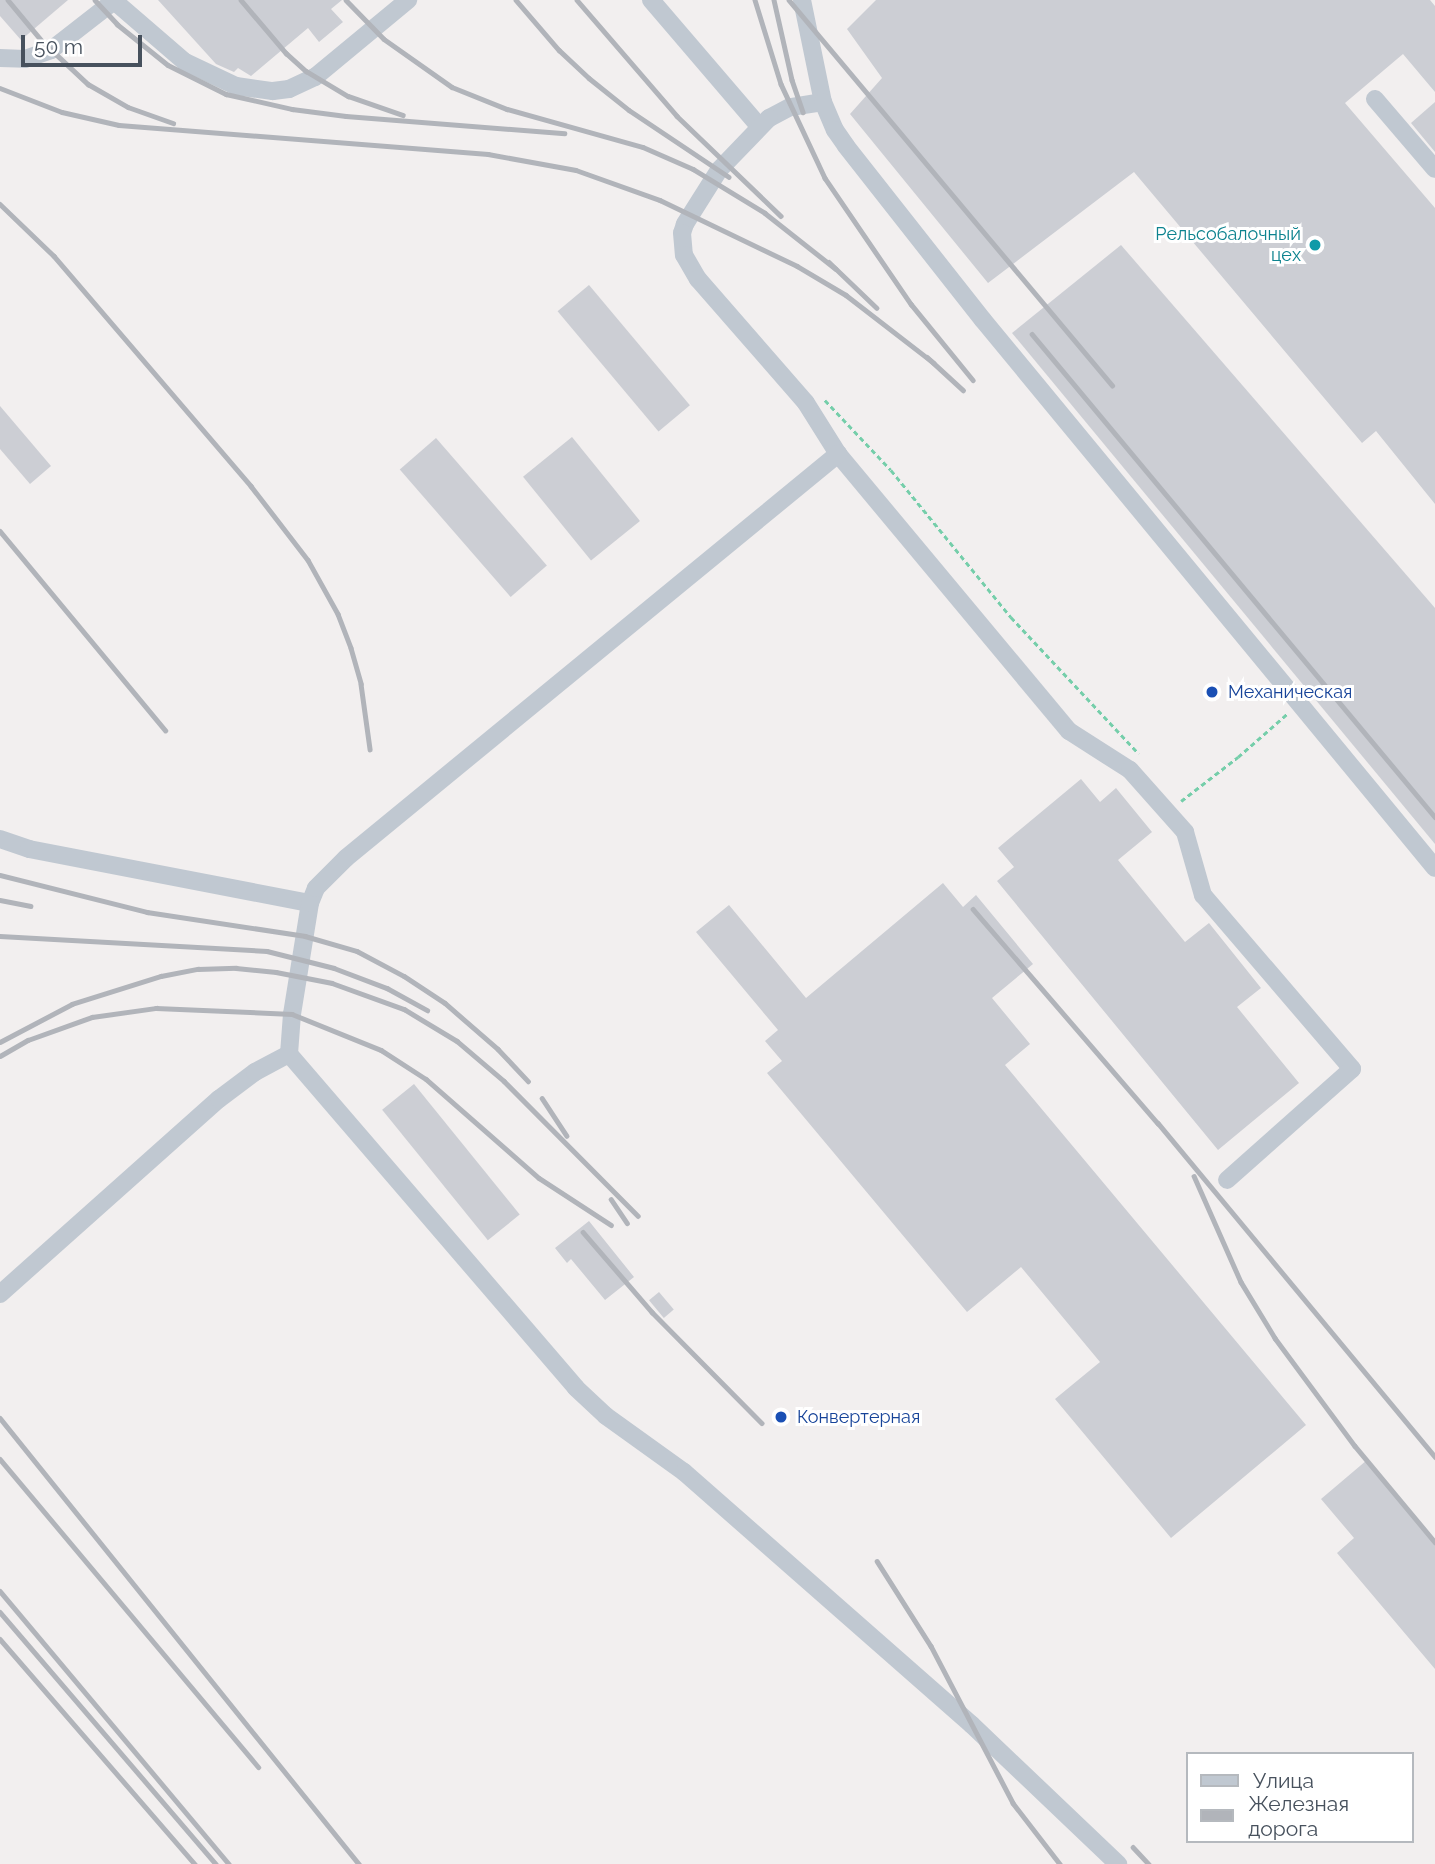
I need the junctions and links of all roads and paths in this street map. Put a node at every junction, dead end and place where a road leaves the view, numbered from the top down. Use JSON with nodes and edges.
{"nodes":[{"id":1,"x":113,"y":0,"type":"edge"},
{"id":2,"x":408,"y":0,"type":"edge"},
{"id":3,"x":651,"y":0,"type":"edge"},
{"id":4,"x":803,"y":0,"type":"edge"},
{"id":5,"x":0,"y":58,"type":"edge"},
{"id":6,"x":1375,"y":99,"type":"dead end"},
{"id":7,"x":823,"y":102,"type":"junction"},
{"id":8,"x":760,"y":127,"type":"junction"},
{"id":9,"x":1435,"y":169,"type":"edge"},
{"id":10,"x":822,"y":397,"type":"dead end"},
{"id":11,"x":838,"y":454,"type":"junction"},
{"id":12,"x":1299,"y":704,"type":"junction"},
{"id":13,"x":1146,"y":762,"type":"dead end"},
{"id":14,"x":1173,"y":792,"type":"dead end"},
{"id":15,"x":0,"y":839,"type":"edge"},
{"id":16,"x":1435,"y":868,"type":"edge"},
{"id":17,"x":310,"y":903,"type":"junction"},
{"id":18,"x":289,"y":1054,"type":"junction"},
{"id":19,"x":1227,"y":1180,"type":"dead end"},
{"id":20,"x":0,"y":1294,"type":"edge"},
{"id":21,"x":1118,"y":1864,"type":"edge"}],
"edges":[{"from":1,"to":2,"type":"lane"},
{"from":1,"to":5,"type":"lane"},
{"from":3,"to":8,"type":"lane"},
{"from":4,"to":7,"type":"lane"},
{"from":6,"to":9,"type":"lane"},
{"from":7,"to":8,"type":"lane"},
{"from":7,"to":12,"type":"lane"},
{"from":8,"to":11,"type":"lane"},
{"from":10,"to":13,"type":"path"},
{"from":11,"to":17,"type":"lane"},
{"from":11,"to":19,"type":"lane"},
{"from":12,"to":14,"type":"path"},
{"from":12,"to":16,"type":"lane"},
{"from":15,"to":17,"type":"lane"},
{"from":17,"to":18,"type":"lane"},
{"from":18,"to":20,"type":"lane"},
{"from":18,"to":21,"type":"lane"}]}
